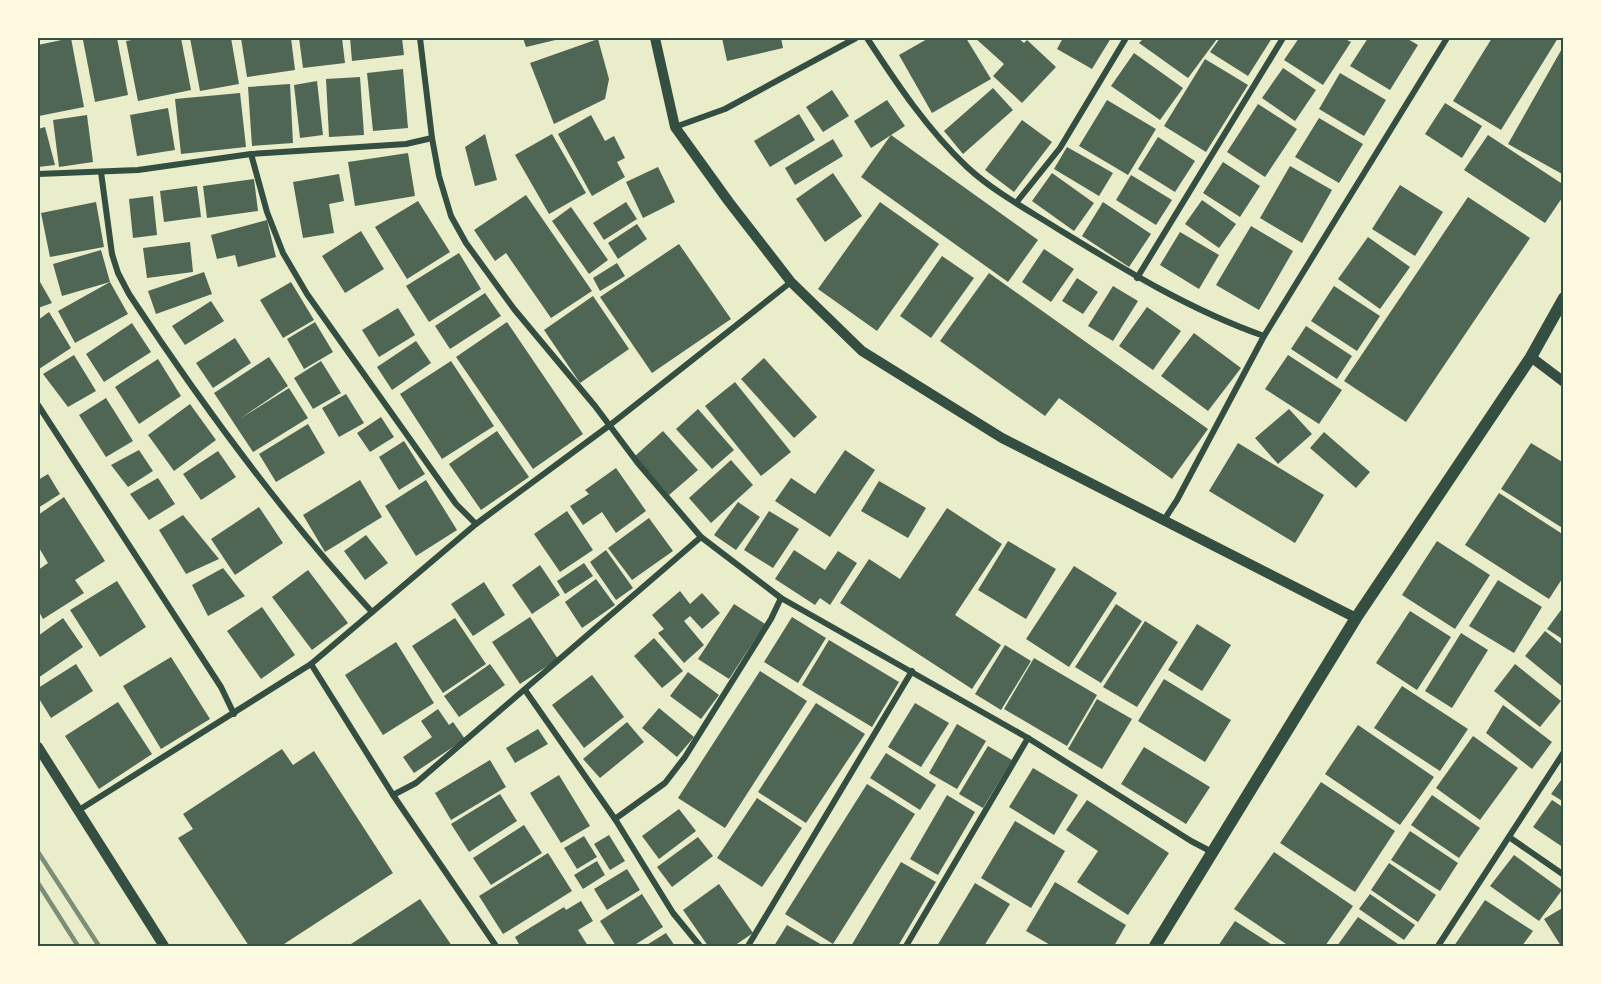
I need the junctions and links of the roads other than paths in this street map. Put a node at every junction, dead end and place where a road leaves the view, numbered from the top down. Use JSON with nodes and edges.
{"nodes":[{"id":1,"x":420,"y":38,"type":"edge"},
{"id":2,"x":655,"y":38,"type":"edge"},
{"id":3,"x":856,"y":38,"type":"edge"},
{"id":4,"x":867,"y":38,"type":"edge"},
{"id":5,"x":1126,"y":38,"type":"edge"},
{"id":6,"x":1283,"y":38,"type":"edge"},
{"id":7,"x":1447,"y":38,"type":"edge"},
{"id":8,"x":675,"y":127,"type":"junction"},
{"id":9,"x":432,"y":138,"type":"junction"},
{"id":10,"x":251,"y":154,"type":"junction"},
{"id":11,"x":101,"y":172,"type":"junction"},
{"id":12,"x":38,"y":174,"type":"edge"},
{"id":13,"x":1016,"y":203,"type":"junction"},
{"id":14,"x":1137,"y":278,"type":"junction"},
{"id":15,"x":791,"y":282,"type":"junction"},
{"id":16,"x":1563,"y":298,"type":"edge"},
{"id":17,"x":1264,"y":336,"type":"junction"},
{"id":18,"x":1531,"y":357,"type":"junction"},
{"id":19,"x":1563,"y":382,"type":"edge"},
{"id":20,"x":38,"y":405,"type":"edge"},
{"id":21,"x":610,"y":425,"type":"junction"},
{"id":22,"x":1164,"y":520,"type":"junction"},
{"id":23,"x":476,"y":524,"type":"junction"},
{"id":24,"x":701,"y":537,"type":"junction"},
{"id":25,"x":781,"y":598,"type":"junction"},
{"id":26,"x":372,"y":612,"type":"junction"},
{"id":27,"x":1356,"y":618,"type":"junction"},
{"id":28,"x":311,"y":664,"type":"junction"},
{"id":29,"x":912,"y":671,"type":"junction"},
{"id":30,"x":525,"y":690,"type":"junction"},
{"id":31,"x":234,"y":714,"type":"junction"},
{"id":32,"x":1028,"y":738,"type":"junction"},
{"id":33,"x":38,"y":747,"type":"edge"},
{"id":34,"x":1563,"y":753,"type":"edge"},
{"id":35,"x":393,"y":795,"type":"junction"},
{"id":36,"x":79,"y":810,"type":"junction"},
{"id":37,"x":615,"y":819,"type":"junction"},
{"id":38,"x":1509,"y":837,"type":"junction"},
{"id":39,"x":1213,"y":852,"type":"junction"},
{"id":40,"x":1563,"y":875,"type":"edge"},
{"id":41,"x":164,"y":946,"type":"edge"},
{"id":42,"x":496,"y":946,"type":"edge"},
{"id":43,"x":700,"y":946,"type":"edge"},
{"id":44,"x":748,"y":946,"type":"edge"},
{"id":45,"x":906,"y":946,"type":"edge"},
{"id":46,"x":1155,"y":946,"type":"edge"},
{"id":47,"x":1438,"y":946,"type":"edge"}],
"edges":[{"from":1,"to":9,"type":"street"},
{"from":2,"to":8,"type":"street"},
{"from":3,"to":8,"type":"street"},
{"from":4,"to":13,"type":"street"},
{"from":5,"to":13,"type":"street"},
{"from":6,"to":14,"type":"street"},
{"from":7,"to":17,"type":"street"},
{"from":8,"to":15,"type":"street"},
{"from":9,"to":10,"type":"street"},
{"from":9,"to":21,"type":"street"},
{"from":10,"to":11,"type":"street"},
{"from":10,"to":23,"type":"street"},
{"from":11,"to":12,"type":"street"},
{"from":11,"to":26,"type":"street"},
{"from":13,"to":14,"type":"street"},
{"from":14,"to":17,"type":"street"},
{"from":15,"to":21,"type":"street"},
{"from":15,"to":22,"type":"street"},
{"from":16,"to":18,"type":"main road"},
{"from":17,"to":22,"type":"street"},
{"from":18,"to":19,"type":"street"},
{"from":18,"to":27,"type":"main road"},
{"from":20,"to":31,"type":"street"},
{"from":21,"to":23,"type":"street"},
{"from":21,"to":24,"type":"street"},
{"from":22,"to":27,"type":"street"},
{"from":23,"to":26,"type":"street"},
{"from":24,"to":25,"type":"street"},
{"from":24,"to":30,"type":"street"},
{"from":25,"to":29,"type":"street"},
{"from":25,"to":37,"type":"street"},
{"from":26,"to":28,"type":"street"},
{"from":27,"to":39,"type":"main road"},
{"from":28,"to":31,"type":"street"},
{"from":28,"to":35,"type":"street"},
{"from":29,"to":32,"type":"street"},
{"from":29,"to":44,"type":"street"},
{"from":30,"to":35,"type":"street"},
{"from":30,"to":37,"type":"street"},
{"from":31,"to":36,"type":"street"},
{"from":32,"to":39,"type":"street"},
{"from":32,"to":45,"type":"street"},
{"from":33,"to":36,"type":"street"},
{"from":34,"to":38,"type":"street"},
{"from":35,"to":42,"type":"street"},
{"from":36,"to":41,"type":"street"},
{"from":37,"to":43,"type":"street"},
{"from":38,"to":40,"type":"street"},
{"from":38,"to":47,"type":"street"},
{"from":39,"to":46,"type":"main road"}]}
